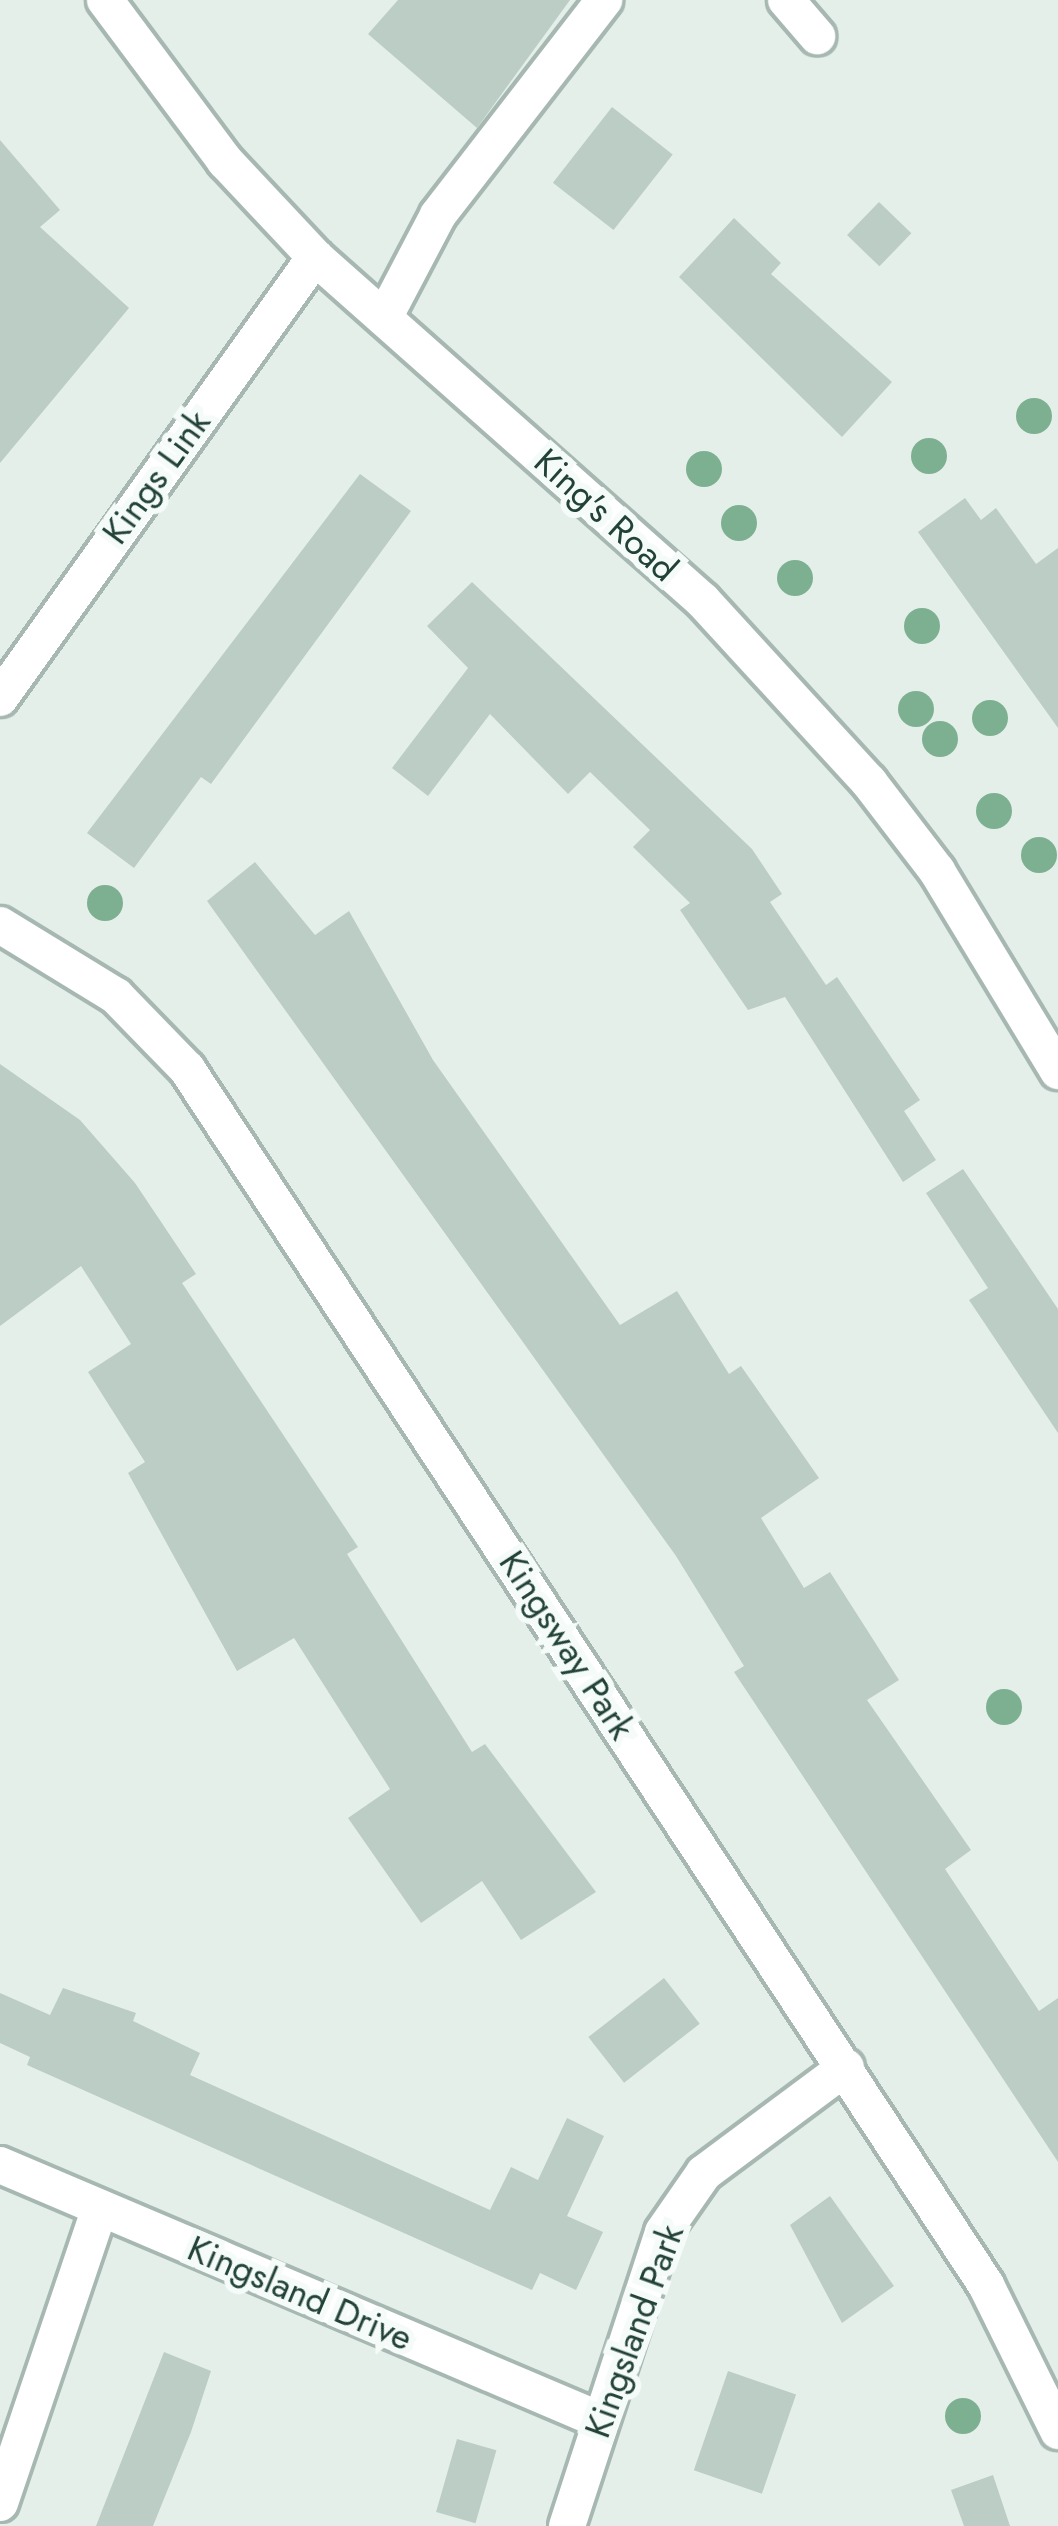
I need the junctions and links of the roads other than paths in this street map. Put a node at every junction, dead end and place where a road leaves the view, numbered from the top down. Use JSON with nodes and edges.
{"nodes":[{"id":1,"x":105,"y":0,"type":"edge"},
{"id":2,"x":604,"y":0,"type":"edge"},
{"id":3,"x":786,"y":0,"type":"edge"},
{"id":4,"x":818,"y":36,"type":"dead end"},
{"id":5,"x":315,"y":257,"type":"junction"},
{"id":6,"x":384,"y":318,"type":"junction"},
{"id":7,"x":0,"y":698,"type":"edge"},
{"id":8,"x":0,"y":925,"type":"edge"},
{"id":9,"x":1058,"y":1070,"type":"edge"},
{"id":10,"x":846,"y":2067,"type":"junction"},
{"id":11,"x":0,"y":2165,"type":"edge"},
{"id":12,"x":100,"y":2208,"type":"junction"},
{"id":13,"x":600,"y":2420,"type":"junction"},
{"id":14,"x":1058,"y":2432,"type":"edge"},
{"id":15,"x":0,"y":2504,"type":"edge"},
{"id":16,"x":567,"y":2526,"type":"edge"}],
"edges":[{"from":1,"to":5,"type":"street","name":"King's Road"},
{"from":2,"to":6,"type":"street"},
{"from":3,"to":4,"type":"street"},
{"from":5,"to":6,"type":"street","name":"King's Road"},
{"from":5,"to":7,"type":"street","name":"Kings Link"},
{"from":6,"to":9,"type":"street","name":"King's Road"},
{"from":8,"to":10,"type":"street","name":"Kingsway Park"},
{"from":10,"to":13,"type":"street","name":"Kingsland Park"},
{"from":10,"to":14,"type":"street","name":"Kingsway Park"},
{"from":11,"to":12,"type":"street","name":"Kingsland Drive"},
{"from":12,"to":13,"type":"street","name":"Kingsland Drive"},
{"from":12,"to":15,"type":"street"},
{"from":13,"to":16,"type":"street","name":"Kingsland Park"}]}
